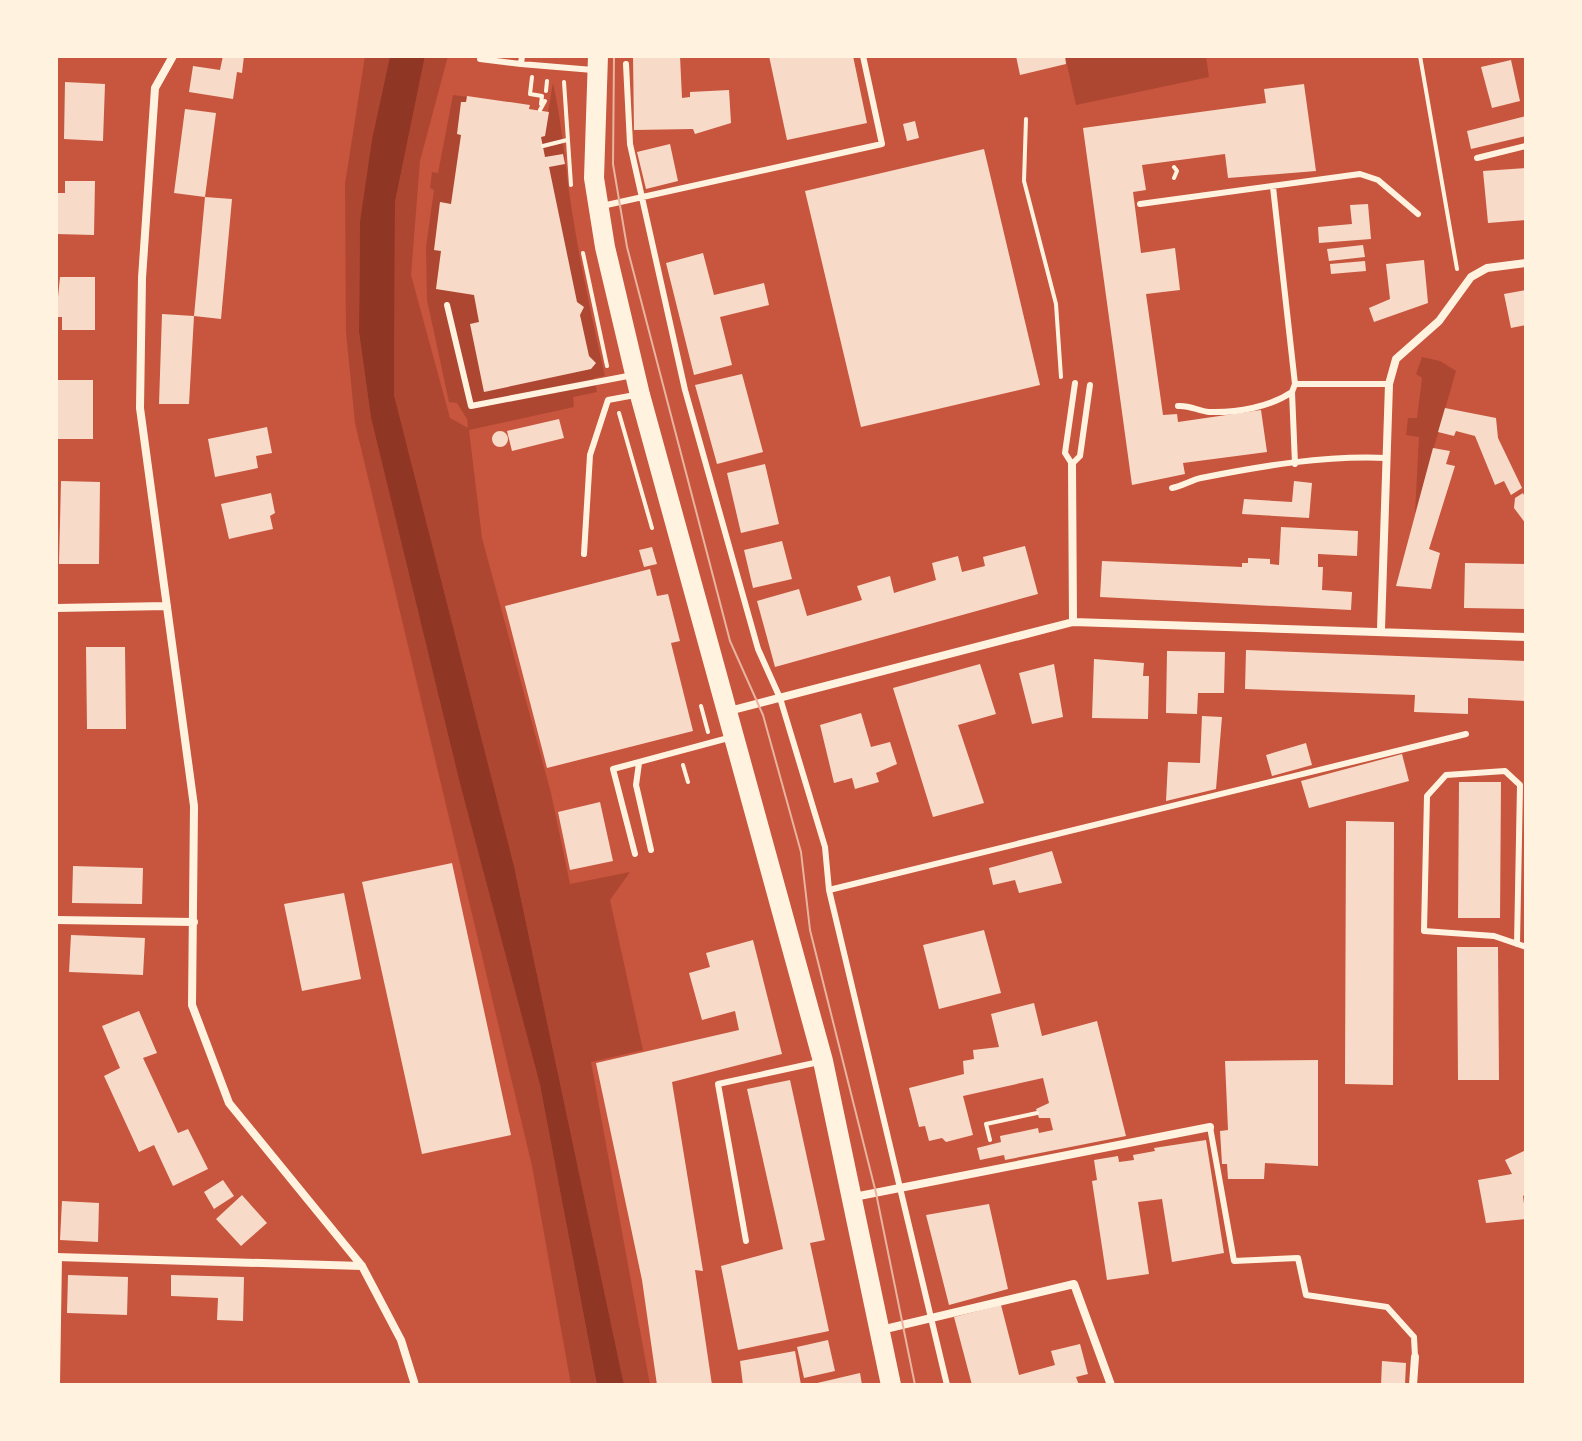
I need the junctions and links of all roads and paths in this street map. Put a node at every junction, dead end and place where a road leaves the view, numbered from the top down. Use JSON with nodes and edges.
{"nodes":[{"id":1,"x":173,"y":56,"type":"edge"},
{"id":2,"x":863,"y":56,"type":"edge"},
{"id":3,"x":1420,"y":56,"type":"edge"},
{"id":4,"x":480,"y":59,"type":"dead end"},
{"id":5,"x":522,"y":60,"type":"edge"},
{"id":6,"x":597,"y":63,"type":"edge"},
{"id":7,"x":626,"y":64,"type":"dead end"},
{"id":8,"x":530,"y":94,"type":"dead end"},
{"id":9,"x":542,"y":105,"type":"dead end"},
{"id":10,"x":1026,"y":119,"type":"dead end"},
{"id":11,"x":567,"y":140,"type":"dead end"},
{"id":12,"x":543,"y":146,"type":"dead end"},
{"id":13,"x":1526,"y":146,"type":"edge"},
{"id":14,"x":1477,"y":158,"type":"dead end"},
{"id":15,"x":1174,"y":167,"type":"dead end"},
{"id":16,"x":1174,"y":178,"type":"dead end"},
{"id":17,"x":1273,"y":187,"type":"junction"},
{"id":18,"x":641,"y":198,"type":"junction"},
{"id":19,"x":1140,"y":204,"type":"dead end"},
{"id":20,"x":598,"y":206,"type":"junction"},
{"id":21,"x":1418,"y":214,"type":"dead end"},
{"id":22,"x":1526,"y":263,"type":"edge"},
{"id":23,"x":1461,"y":291,"type":"junction"},
{"id":24,"x":447,"y":305,"type":"dead end"},
{"id":25,"x":1062,"y":381,"type":"dead end"},
{"id":26,"x":1075,"y":383,"type":"dead end"},
{"id":27,"x":1295,"y":384,"type":"junction"},
{"id":28,"x":1389,"y":384,"type":"junction"},
{"id":29,"x":638,"y":385,"type":"junction"},
{"id":30,"x":1090,"y":385,"type":"dead end"},
{"id":31,"x":1292,"y":392,"type":"junction"},
{"id":32,"x":1178,"y":406,"type":"dead end"},
{"id":33,"x":1387,"y":458,"type":"junction"},
{"id":34,"x":1072,"y":464,"type":"junction"},
{"id":35,"x":1295,"y":464,"type":"junction"},
{"id":36,"x":1172,"y":488,"type":"dead end"},
{"id":37,"x":584,"y":554,"type":"dead end"},
{"id":38,"x":167,"y":606,"type":"junction"},
{"id":39,"x":56,"y":608,"type":"edge"},
{"id":40,"x":1073,"y":622,"type":"junction"},
{"id":41,"x":1381,"y":629,"type":"junction"},
{"id":42,"x":1526,"y":637,"type":"edge"},
{"id":43,"x":780,"y":698,"type":"junction"},
{"id":44,"x":729,"y":711,"type":"junction"},
{"id":45,"x":1466,"y":734,"type":"dead end"},
{"id":46,"x":735,"y":736,"type":"junction"},
{"id":47,"x":639,"y":763,"type":"junction"},
{"id":48,"x":651,"y":850,"type":"dead end"},
{"id":49,"x":635,"y":854,"type":"dead end"},
{"id":50,"x":829,"y":890,"type":"junction"},
{"id":51,"x":56,"y":920,"type":"edge"},
{"id":52,"x":194,"y":922,"type":"junction"},
{"id":53,"x":1517,"y":944,"type":"junction"},
{"id":54,"x":1526,"y":947,"type":"edge"},
{"id":55,"x":823,"y":1061,"type":"junction"},
{"id":56,"x":1037,"y":1113,"type":"dead end"},
{"id":57,"x":1210,"y":1127,"type":"joint"},
{"id":58,"x":990,"y":1140,"type":"dead end"},
{"id":59,"x":901,"y":1188,"type":"junction"},
{"id":60,"x":853,"y":1198,"type":"junction"},
{"id":61,"x":746,"y":1241,"type":"dead end"},
{"id":62,"x":58,"y":1257,"type":"edge"},
{"id":63,"x":362,"y":1266,"type":"junction"},
{"id":64,"x":932,"y":1317,"type":"junction"},
{"id":65,"x":879,"y":1330,"type":"junction"},
{"id":66,"x":1415,"y":1357,"type":"joint"},
{"id":67,"x":57,"y":1385,"type":"edge"},
{"id":68,"x":415,"y":1385,"type":"edge"},
{"id":69,"x":891,"y":1385,"type":"edge"},
{"id":70,"x":947,"y":1385,"type":"edge"},
{"id":71,"x":1111,"y":1385,"type":"edge"},
{"id":72,"x":1413,"y":1385,"type":"edge"}],
"edges":[{"from":1,"to":38,"type":"street"},
{"from":2,"to":18,"type":"lane"},
{"from":3,"to":23,"type":"path"},
{"from":4,"to":5,"type":"lane"},
{"from":5,"to":6,"type":"lane"},
{"from":6,"to":20,"type":"main road"},
{"from":7,"to":18,"type":"lane"},
{"from":8,"to":9,"type":"path"},
{"from":10,"to":25,"type":"path"},
{"from":11,"to":12,"type":"path"},
{"from":13,"to":14,"type":"lane"},
{"from":15,"to":16,"type":"path"},
{"from":17,"to":19,"type":"lane"},
{"from":17,"to":21,"type":"lane"},
{"from":17,"to":27,"type":"lane"},
{"from":18,"to":20,"type":"lane"},
{"from":18,"to":43,"type":"lane"},
{"from":20,"to":29,"type":"main road"},
{"from":22,"to":23,"type":"street"},
{"from":23,"to":28,"type":"street"},
{"from":24,"to":29,"type":"lane"},
{"from":26,"to":34,"type":"lane"},
{"from":27,"to":28,"type":"lane"},
{"from":27,"to":31,"type":"lane"},
{"from":28,"to":33,"type":"street"},
{"from":29,"to":37,"type":"lane"},
{"from":29,"to":44,"type":"main road"},
{"from":30,"to":34,"type":"lane"},
{"from":31,"to":32,"type":"lane"},
{"from":31,"to":35,"type":"lane"},
{"from":33,"to":35,"type":"lane"},
{"from":33,"to":41,"type":"street"},
{"from":34,"to":40,"type":"street"},
{"from":35,"to":36,"type":"lane"},
{"from":38,"to":39,"type":"street"},
{"from":38,"to":52,"type":"street"},
{"from":40,"to":41,"type":"street"},
{"from":40,"to":43,"type":"street"},
{"from":41,"to":42,"type":"street"},
{"from":43,"to":44,"type":"street"},
{"from":43,"to":50,"type":"lane"},
{"from":44,"to":46,"type":"main road"},
{"from":45,"to":50,"type":"lane"},
{"from":46,"to":47,"type":"lane"},
{"from":46,"to":55,"type":"main road"},
{"from":47,"to":48,"type":"lane"},
{"from":47,"to":49,"type":"lane"},
{"from":50,"to":59,"type":"lane"},
{"from":51,"to":52,"type":"street"},
{"from":52,"to":63,"type":"street"},
{"from":53,"to":53,"type":"lane"},
{"from":53,"to":54,"type":"lane"},
{"from":55,"to":60,"type":"main road"},
{"from":55,"to":61,"type":"lane"},
{"from":56,"to":58,"type":"path"},
{"from":57,"to":59,"type":"street"},
{"from":57,"to":66,"type":"lane"},
{"from":59,"to":60,"type":"street"},
{"from":59,"to":64,"type":"lane"},
{"from":60,"to":65,"type":"main road"},
{"from":62,"to":63,"type":"street"},
{"from":62,"to":67,"type":"lane"},
{"from":63,"to":68,"type":"street"},
{"from":64,"to":65,"type":"street"},
{"from":64,"to":70,"type":"lane"},
{"from":64,"to":71,"type":"street"},
{"from":65,"to":69,"type":"main road"},
{"from":66,"to":72,"type":"street"}]}
